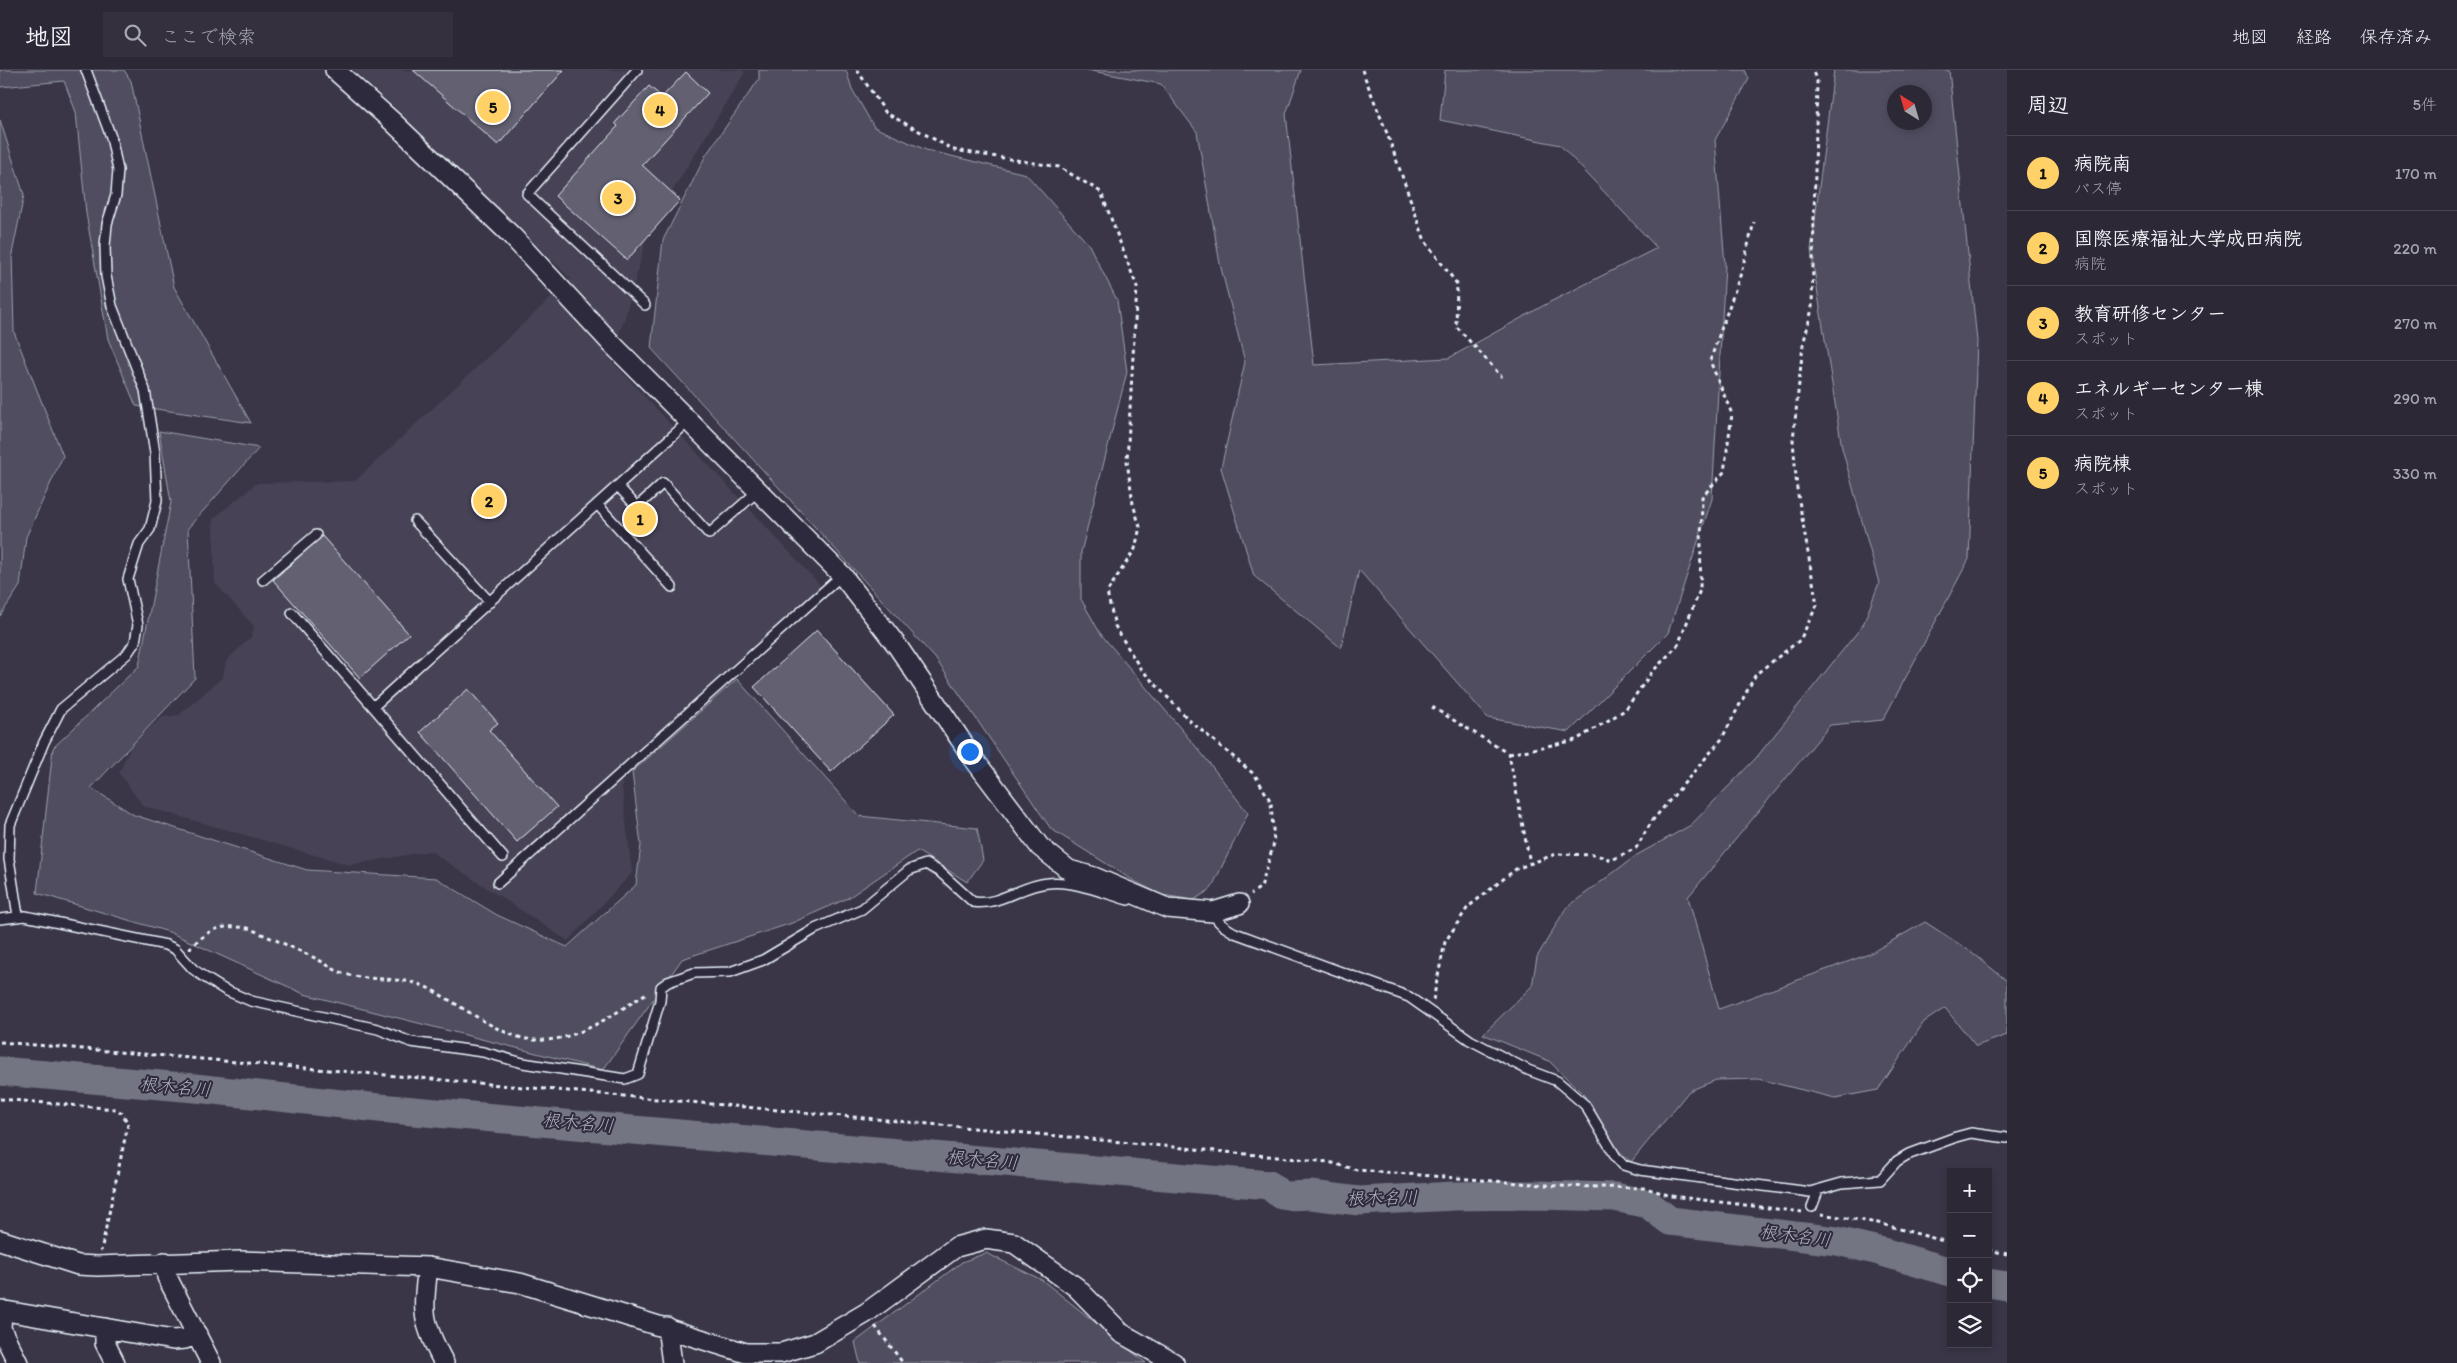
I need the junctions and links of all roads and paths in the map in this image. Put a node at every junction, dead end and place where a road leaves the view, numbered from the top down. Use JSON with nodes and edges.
{"nodes":[{"id":1,"x":86,"y":70,"type":"edge"},
{"id":2,"x":335,"y":70,"type":"edge"},
{"id":3,"x":637,"y":70,"type":"edge"},
{"id":4,"x":857,"y":70,"type":"edge"},
{"id":5,"x":1362,"y":70,"type":"edge"},
{"id":6,"x":1812,"y":70,"type":"edge"},
{"id":7,"x":1754,"y":222,"type":"dead end"},
{"id":8,"x":645,"y":305,"type":"dead end"},
{"id":9,"x":1502,"y":377,"type":"dead end"},
{"id":10,"x":690,"y":421,"type":"junction"},
{"id":11,"x":618,"y":486,"type":"junction"},
{"id":12,"x":758,"y":491,"type":"junction"},
{"id":13,"x":598,"y":504,"type":"junction"},
{"id":14,"x":416,"y":521,"type":"dead end"},
{"id":15,"x":316,"y":534,"type":"dead end"},
{"id":16,"x":842,"y":575,"type":"junction"},
{"id":17,"x":263,"y":580,"type":"dead end"},
{"id":18,"x":672,"y":587,"type":"dead end"},
{"id":19,"x":490,"y":602,"type":"junction"},
{"id":20,"x":292,"y":613,"type":"dead end"},
{"id":21,"x":373,"y":707,"type":"junction"},
{"id":22,"x":1432,"y":708,"type":"dead end"},
{"id":23,"x":1509,"y":754,"type":"junction"},
{"id":24,"x":503,"y":857,"type":"dead end"},
{"id":25,"x":1530,"y":863,"type":"junction"},
{"id":26,"x":498,"y":883,"type":"dead end"},
{"id":27,"x":1239,"y":904,"type":"joint"},
{"id":28,"x":1167,"y":908,"type":"junction"},
{"id":29,"x":1213,"y":912,"type":"junction"},
{"id":30,"x":18,"y":916,"type":"junction"},
{"id":31,"x":0,"y":919,"type":"edge"},
{"id":32,"x":182,"y":956,"type":"junction"},
{"id":33,"x":661,"y":987,"type":"junction"},
{"id":34,"x":1431,"y":1011,"type":"junction"},
{"id":35,"x":0,"y":1042,"type":"edge"},
{"id":36,"x":0,"y":1099,"type":"edge"},
{"id":37,"x":2007,"y":1138,"type":"edge"},
{"id":38,"x":1818,"y":1191,"type":"junction"},
{"id":39,"x":1813,"y":1208,"type":"junction"},
{"id":40,"x":0,"y":1240,"type":"edge"},
{"id":41,"x":1947,"y":1242,"type":"edge"},
{"id":42,"x":1992,"y":1251,"type":"edge"},
{"id":43,"x":2007,"y":1254,"type":"edge"},
{"id":44,"x":164,"y":1262,"type":"junction"},
{"id":45,"x":97,"y":1266,"type":"junction"},
{"id":46,"x":428,"y":1267,"type":"junction"},
{"id":47,"x":1,"y":1310,"type":"edge"},
{"id":48,"x":866,"y":1313,"type":"junction"},
{"id":49,"x":667,"y":1327,"type":"junction"},
{"id":50,"x":105,"y":1328,"type":"junction"},
{"id":51,"x":197,"y":1334,"type":"junction"},
{"id":52,"x":18,"y":1363,"type":"edge"},
{"id":53,"x":115,"y":1363,"type":"edge"},
{"id":54,"x":211,"y":1363,"type":"edge"},
{"id":55,"x":444,"y":1363,"type":"edge"},
{"id":56,"x":672,"y":1363,"type":"edge"},
{"id":57,"x":903,"y":1363,"type":"edge"},
{"id":58,"x":1174,"y":1363,"type":"edge"}],
"edges":[{"from":1,"to":30,"type":"lane"},
{"from":2,"to":10,"type":"street"},
{"from":3,"to":8,"type":"lane"},
{"from":4,"to":27,"type":"path"},
{"from":5,"to":9,"type":"path"},
{"from":6,"to":25,"type":"path"},
{"from":7,"to":23,"type":"path"},
{"from":10,"to":11,"type":"lane"},
{"from":10,"to":12,"type":"street"},
{"from":11,"to":12,"type":"lane"},
{"from":11,"to":13,"type":"lane"},
{"from":12,"to":16,"type":"street"},
{"from":13,"to":18,"type":"lane"},
{"from":13,"to":19,"type":"lane"},
{"from":14,"to":19,"type":"lane"},
{"from":15,"to":17,"type":"lane"},
{"from":16,"to":26,"type":"lane"},
{"from":16,"to":28,"type":"street"},
{"from":19,"to":21,"type":"lane"},
{"from":20,"to":21,"type":"lane"},
{"from":21,"to":24,"type":"lane"},
{"from":22,"to":23,"type":"path"},
{"from":23,"to":25,"type":"path"},
{"from":25,"to":34,"type":"path"},
{"from":27,"to":29,"type":"street"},
{"from":28,"to":29,"type":"street"},
{"from":28,"to":33,"type":"lane"},
{"from":29,"to":34,"type":"lane"},
{"from":30,"to":31,"type":"lane"},
{"from":30,"to":32,"type":"lane"},
{"from":32,"to":33,"type":"path"},
{"from":32,"to":33,"type":"lane"},
{"from":34,"to":38,"type":"lane"},
{"from":35,"to":39,"type":"path"},
{"from":36,"to":45,"type":"path"},
{"from":37,"to":38,"type":"lane"},
{"from":38,"to":39,"type":"lane"},
{"from":39,"to":41,"type":"path"},
{"from":40,"to":45,"type":"street"},
{"from":42,"to":43,"type":"path"},
{"from":44,"to":45,"type":"street"},
{"from":44,"to":46,"type":"street"},
{"from":44,"to":51,"type":"street"},
{"from":46,"to":49,"type":"street"},
{"from":46,"to":55,"type":"street"},
{"from":47,"to":50,"type":"street"},
{"from":47,"to":52,"type":"street"},
{"from":48,"to":49,"type":"street"},
{"from":48,"to":57,"type":"path"},
{"from":48,"to":58,"type":"street"},
{"from":49,"to":56,"type":"street"},
{"from":50,"to":51,"type":"street"},
{"from":50,"to":53,"type":"street"},
{"from":51,"to":54,"type":"street"}]}
